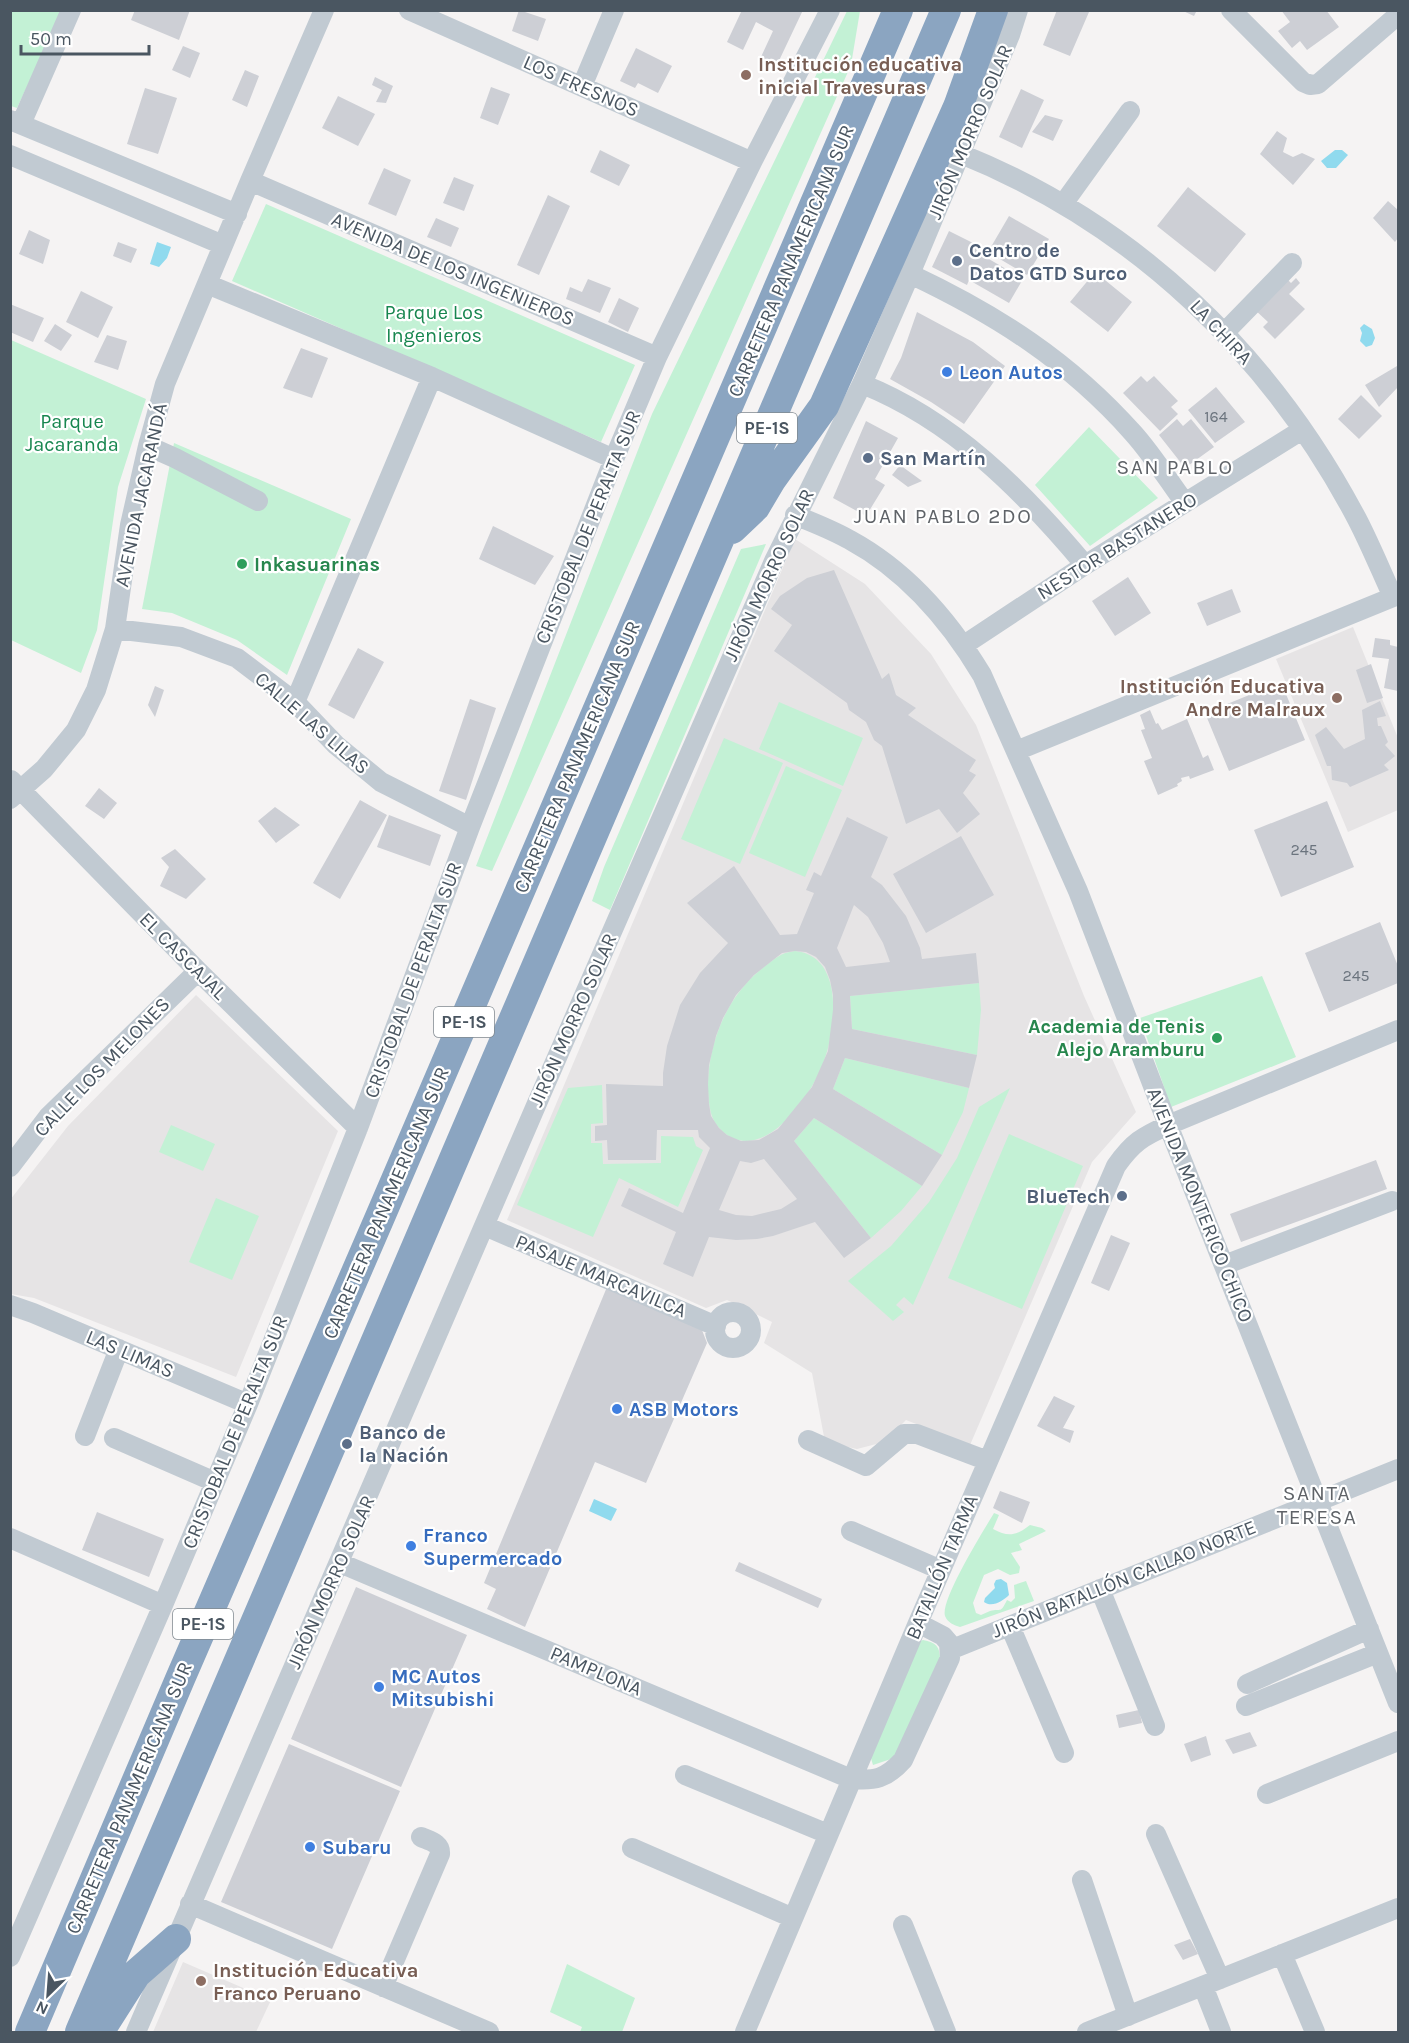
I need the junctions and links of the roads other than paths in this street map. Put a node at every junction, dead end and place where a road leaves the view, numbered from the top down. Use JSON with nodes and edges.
{"nodes":[{"id":1,"x":72,"y":10,"type":"edge"},
{"id":2,"x":324,"y":10,"type":"edge"},
{"id":3,"x":409,"y":10,"type":"edge"},
{"id":4,"x":614,"y":10,"type":"edge"},
{"id":5,"x":830,"y":10,"type":"edge"},
{"id":6,"x":875,"y":10,"type":"edge"},
{"id":7,"x":898,"y":10,"type":"edge"},
{"id":8,"x":946,"y":10,"type":"edge"},
{"id":9,"x":960,"y":10,"type":"edge"},
{"id":10,"x":993,"y":10,"type":"edge"},
{"id":11,"x":1018,"y":10,"type":"edge"},
{"id":12,"x":1231,"y":10,"type":"edge"},
{"id":13,"x":1398,"y":15,"type":"edge"},
{"id":14,"x":868,"y":80,"type":"junction"},
{"id":15,"x":913,"y":84,"type":"junction"},
{"id":16,"x":582,"y":86,"type":"junction"},
{"id":17,"x":1130,"y":111,"type":"dead end"},
{"id":18,"x":16,"y":122,"type":"edge"},
{"id":19,"x":961,"y":154,"type":"junction"},
{"id":20,"x":10,"y":155,"type":"edge"},
{"id":21,"x":752,"y":162,"type":"junction"},
{"id":22,"x":250,"y":181,"type":"junction"},
{"id":23,"x":1064,"y":204,"type":"junction"},
{"id":24,"x":237,"y":214,"type":"junction"},
{"id":25,"x":223,"y":245,"type":"junction"},
{"id":26,"x":1292,"y":263,"type":"dead end"},
{"id":27,"x":910,"y":274,"type":"junction"},
{"id":28,"x":207,"y":284,"type":"junction"},
{"id":29,"x":1224,"y":333,"type":"junction"},
{"id":30,"x":657,"y":357,"type":"junction"},
{"id":31,"x":432,"y":377,"type":"junction"},
{"id":32,"x":862,"y":384,"type":"junction"},
{"id":33,"x":1302,"y":430,"type":"junction"},
{"id":34,"x":148,"y":446,"type":"junction"},
{"id":35,"x":614,"y":459,"type":"junction"},
{"id":36,"x":258,"y":501,"type":"dead end"},
{"id":37,"x":1185,"y":503,"type":"junction"},
{"id":38,"x":795,"y":514,"type":"junction"},
{"id":39,"x":719,"y":542,"type":"junction"},
{"id":40,"x":1085,"y":565,"type":"junction"},
{"id":41,"x":1396,"y":596,"type":"edge"},
{"id":42,"x":115,"y":629,"type":"junction"},
{"id":43,"x":964,"y":645,"type":"junction"},
{"id":44,"x":295,"y":702,"type":"junction"},
{"id":45,"x":1016,"y":751,"type":"junction"},
{"id":46,"x":14,"y":790,"type":"edge"},
{"id":47,"x":470,"y":827,"type":"junction"},
{"id":48,"x":198,"y":971,"type":"junction"},
{"id":49,"x":1398,"y":1030,"type":"edge"},
{"id":50,"x":1168,"y":1125,"type":"junction"},
{"id":51,"x":358,"y":1128,"type":"junction"},
{"id":52,"x":10,"y":1167,"type":"edge"},
{"id":53,"x":1392,"y":1201,"type":"dead end"},
{"id":54,"x":485,"y":1226,"type":"junction"},
{"id":55,"x":1224,"y":1266,"type":"junction"},
{"id":56,"x":10,"y":1305,"type":"edge"},
{"id":57,"x":716,"y":1326,"type":"junction"},
{"id":58,"x":119,"y":1349,"type":"junction"},
{"id":59,"x":248,"y":1404,"type":"junction"},
{"id":60,"x":84,"y":1436,"type":"dead end"},
{"id":61,"x":114,"y":1438,"type":"dead end"},
{"id":62,"x":808,"y":1440,"type":"dead end"},
{"id":63,"x":988,"y":1461,"type":"junction"},
{"id":64,"x":1398,"y":1469,"type":"edge"},
{"id":65,"x":215,"y":1482,"type":"junction"},
{"id":66,"x":1318,"y":1501,"type":"junction"},
{"id":67,"x":851,"y":1531,"type":"dead end"},
{"id":68,"x":10,"y":1538,"type":"edge"},
{"id":69,"x":340,"y":1563,"type":"junction"},
{"id":70,"x":941,"y":1570,"type":"junction"},
{"id":71,"x":1100,"y":1589,"type":"junction"},
{"id":72,"x":164,"y":1605,"type":"junction"},
{"id":73,"x":918,"y":1623,"type":"junction"},
{"id":74,"x":1010,"y":1626,"type":"junction"},
{"id":75,"x":1369,"y":1629,"type":"junction"},
{"id":76,"x":950,"y":1650,"type":"junction"},
{"id":77,"x":1378,"y":1653,"type":"junction"},
{"id":78,"x":1247,"y":1684,"type":"dead end"},
{"id":79,"x":1398,"y":1703,"type":"edge"},
{"id":80,"x":1246,"y":1707,"type":"dead end"},
{"id":81,"x":1155,"y":1726,"type":"dead end"},
{"id":82,"x":1398,"y":1741,"type":"edge"},
{"id":83,"x":1064,"y":1753,"type":"dead end"},
{"id":84,"x":685,"y":1775,"type":"dead end"},
{"id":85,"x":851,"y":1779,"type":"junction"},
{"id":86,"x":1267,"y":1794,"type":"dead end"},
{"id":87,"x":828,"y":1834,"type":"junction"},
{"id":88,"x":1156,"y":1834,"type":"dead end"},
{"id":89,"x":421,"y":1837,"type":"dead end"},
{"id":90,"x":632,"y":1848,"type":"dead end"},
{"id":91,"x":1082,"y":1880,"type":"dead end"},
{"id":92,"x":190,"y":1904,"type":"junction"},
{"id":93,"x":1398,"y":1908,"type":"edge"},
{"id":94,"x":793,"y":1918,"type":"junction"},
{"id":95,"x":903,"y":1925,"type":"dead end"},
{"id":96,"x":176,"y":1939,"type":"junction"},
{"id":97,"x":1282,"y":1954,"type":"junction"},
{"id":98,"x":10,"y":1957,"type":"edge"},
{"id":99,"x":1211,"y":1982,"type":"junction"},
{"id":100,"x":382,"y":1987,"type":"junction"},
{"id":101,"x":1128,"y":2016,"type":"junction"},
{"id":102,"x":30,"y":2032,"type":"edge"},
{"id":103,"x":80,"y":2032,"type":"edge"},
{"id":104,"x":99,"y":2032,"type":"edge"},
{"id":105,"x":136,"y":2032,"type":"edge"},
{"id":106,"x":489,"y":2032,"type":"edge"},
{"id":107,"x":745,"y":2032,"type":"edge"},
{"id":108,"x":946,"y":2032,"type":"edge"},
{"id":109,"x":1087,"y":2032,"type":"edge"},
{"id":110,"x":1221,"y":2032,"type":"edge"},
{"id":111,"x":1314,"y":2032,"type":"edge"}],
"edges":[{"from":1,"to":18,"type":"street"},
{"from":2,"to":22,"type":"street","name":"AVENIDA JACARANDÁ"},
{"from":3,"to":16,"type":"street","name":"LOS FRESNOS"},
{"from":4,"to":16,"type":"street"},
{"from":5,"to":21,"type":"street","name":"CRISTOBAL DE PERALTA SUR"},
{"from":6,"to":14,"type":"highway"},
{"from":7,"to":14,"type":"highway","name":"CARRETERA PANAMERICANA SUR","number":"PE-1S"},
{"from":8,"to":15,"type":"highway","number":"PE-1S"},
{"from":9,"to":15,"type":"highway"},
{"from":10,"to":39,"type":"highway"},
{"from":11,"to":19,"type":"street","name":"JIRÓN MORRO SOLAR"},
{"from":12,"to":13,"type":"street"},
{"from":14,"to":102,"type":"highway","name":"CARRETERA PANAMERICANA SUR","number":"PE-1S"},
{"from":15,"to":39,"type":"highway","number":"PE-1S"},
{"from":16,"to":21,"type":"street","name":"LOS FRESNOS"},
{"from":17,"to":23,"type":"street"},
{"from":18,"to":24,"type":"street"},
{"from":19,"to":23,"type":"street","name":"LA CHIRA"},
{"from":19,"to":27,"type":"street","name":"JIRÓN MORRO SOLAR"},
{"from":20,"to":25,"type":"street"},
{"from":21,"to":30,"type":"street","name":"CRISTOBAL DE PERALTA SUR"},
{"from":22,"to":24,"type":"street","name":"AVENIDA JACARANDÁ"},
{"from":22,"to":30,"type":"street","name":"AVENIDA DE LOS INGENIEROS"},
{"from":23,"to":29,"type":"street","name":"LA CHIRA"},
{"from":24,"to":25,"type":"street","name":"AVENIDA JACARANDÁ"},
{"from":25,"to":28,"type":"street","name":"AVENIDA JACARANDÁ"},
{"from":26,"to":29,"type":"street"},
{"from":27,"to":32,"type":"street","name":"JIRÓN MORRO SOLAR"},
{"from":27,"to":37,"type":"street"},
{"from":28,"to":31,"type":"street"},
{"from":28,"to":34,"type":"street","name":"AVENIDA JACARANDÁ"},
{"from":29,"to":33,"type":"street","name":"LA CHIRA"},
{"from":30,"to":35,"type":"street","name":"CRISTOBAL DE PERALTA SUR"},
{"from":31,"to":35,"type":"street"},
{"from":31,"to":44,"type":"street"},
{"from":32,"to":38,"type":"street","name":"JIRÓN MORRO SOLAR"},
{"from":32,"to":40,"type":"street"},
{"from":33,"to":37,"type":"street","name":"NESTOR BASTANERO"},
{"from":33,"to":41,"type":"street","name":"LA CHIRA"},
{"from":34,"to":36,"type":"street"},
{"from":34,"to":42,"type":"street","name":"AVENIDA JACARANDÁ"},
{"from":35,"to":47,"type":"street","name":"CRISTOBAL DE PERALTA SUR"},
{"from":37,"to":40,"type":"street","name":"NESTOR BASTANERO"},
{"from":38,"to":43,"type":"street","name":"AVENIDA MONTERICO CHICO"},
{"from":38,"to":54,"type":"street","name":"JIRÓN MORRO SOLAR"},
{"from":39,"to":103,"type":"highway","number":"PE-1S"},
{"from":40,"to":43,"type":"street","name":"NESTOR BASTANERO"},
{"from":41,"to":45,"type":"street"},
{"from":42,"to":44,"type":"street","name":"CALLE LAS LILAS"},
{"from":42,"to":46,"type":"street","name":"AVENIDA JACARANDÁ"},
{"from":43,"to":45,"type":"street","name":"AVENIDA MONTERICO CHICO"},
{"from":44,"to":47,"type":"street","name":"CALLE LAS LILAS"},
{"from":45,"to":50,"type":"street","name":"AVENIDA MONTERICO CHICO"},
{"from":46,"to":48,"type":"street","name":"EL CASCAJAL"},
{"from":47,"to":51,"type":"street","name":"CRISTOBAL DE PERALTA SUR"},
{"from":48,"to":51,"type":"street","name":"EL CASCAJAL"},
{"from":48,"to":52,"type":"street","name":"CALLE LOS MELONES"},
{"from":49,"to":50,"type":"street","name":"BATALLÓN TARMA"},
{"from":50,"to":55,"type":"street","name":"AVENIDA MONTERICO CHICO"},
{"from":50,"to":63,"type":"street","name":"BATALLÓN TARMA"},
{"from":51,"to":59,"type":"street","name":"CRISTOBAL DE PERALTA SUR"},
{"from":53,"to":55,"type":"street"},
{"from":54,"to":57,"type":"street","name":"PASAJE MARCAVILCA"},
{"from":54,"to":69,"type":"street","name":"JIRÓN MORRO SOLAR"},
{"from":55,"to":66,"type":"street","name":"AVENIDA MONTERICO CHICO"},
{"from":56,"to":58,"type":"street","name":"LAS LIMAS"},
{"from":57,"to":57,"type":"street"},
{"from":58,"to":59,"type":"street","name":"LAS LIMAS"},
{"from":58,"to":60,"type":"street"},
{"from":59,"to":65,"type":"street","name":"CRISTOBAL DE PERALTA SUR"},
{"from":61,"to":65,"type":"street"},
{"from":62,"to":63,"type":"street"},
{"from":63,"to":70,"type":"street","name":"BATALLÓN TARMA"},
{"from":64,"to":66,"type":"street","name":"JIRÓN BATALLÓN CALLAO NORTE"},
{"from":65,"to":72,"type":"street","name":"CRISTOBAL DE PERALTA SUR"},
{"from":66,"to":71,"type":"street","name":"JIRÓN BATALLÓN CALLAO NORTE"},
{"from":66,"to":75,"type":"street","name":"AVENIDA MONTERICO CHICO"},
{"from":67,"to":70,"type":"street"},
{"from":68,"to":72,"type":"street"},
{"from":69,"to":85,"type":"street","name":"PAMPLONA"},
{"from":69,"to":92,"type":"street","name":"JIRÓN MORRO SOLAR"},
{"from":70,"to":73,"type":"street","name":"BATALLÓN TARMA"},
{"from":71,"to":74,"type":"street","name":"JIRÓN BATALLÓN CALLAO NORTE"},
{"from":71,"to":81,"type":"street"},
{"from":72,"to":98,"type":"street","name":"CRISTOBAL DE PERALTA SUR"},
{"from":73,"to":76,"type":"street"},
{"from":73,"to":85,"type":"street","name":"BATALLÓN TARMA"},
{"from":74,"to":76,"type":"street","name":"JIRÓN BATALLÓN CALLAO NORTE"},
{"from":74,"to":83,"type":"street"},
{"from":75,"to":77,"type":"street","name":"AVENIDA MONTERICO CHICO"},
{"from":75,"to":78,"type":"street"},
{"from":76,"to":85,"type":"street"},
{"from":77,"to":79,"type":"street","name":"AVENIDA MONTERICO CHICO"},
{"from":77,"to":80,"type":"street"},
{"from":82,"to":86,"type":"street"},
{"from":84,"to":87,"type":"street"},
{"from":85,"to":87,"type":"street","name":"BATALLÓN TARMA"},
{"from":87,"to":94,"type":"street","name":"BATALLÓN TARMA"},
{"from":88,"to":99,"type":"street"},
{"from":89,"to":100,"type":"street"},
{"from":90,"to":94,"type":"street"},
{"from":91,"to":101,"type":"street"},
{"from":92,"to":96,"type":"street","name":"JIRÓN MORRO SOLAR"},
{"from":92,"to":100,"type":"street"},
{"from":93,"to":97,"type":"street"},
{"from":94,"to":107,"type":"street","name":"BATALLÓN TARMA"},
{"from":95,"to":108,"type":"street"},
{"from":96,"to":104,"type":"highway"},
{"from":96,"to":105,"type":"street","name":"JIRÓN MORRO SOLAR"},
{"from":97,"to":99,"type":"street"},
{"from":97,"to":111,"type":"street"},
{"from":99,"to":101,"type":"street"},
{"from":99,"to":110,"type":"street"},
{"from":100,"to":106,"type":"street"},
{"from":101,"to":109,"type":"street"}]}
